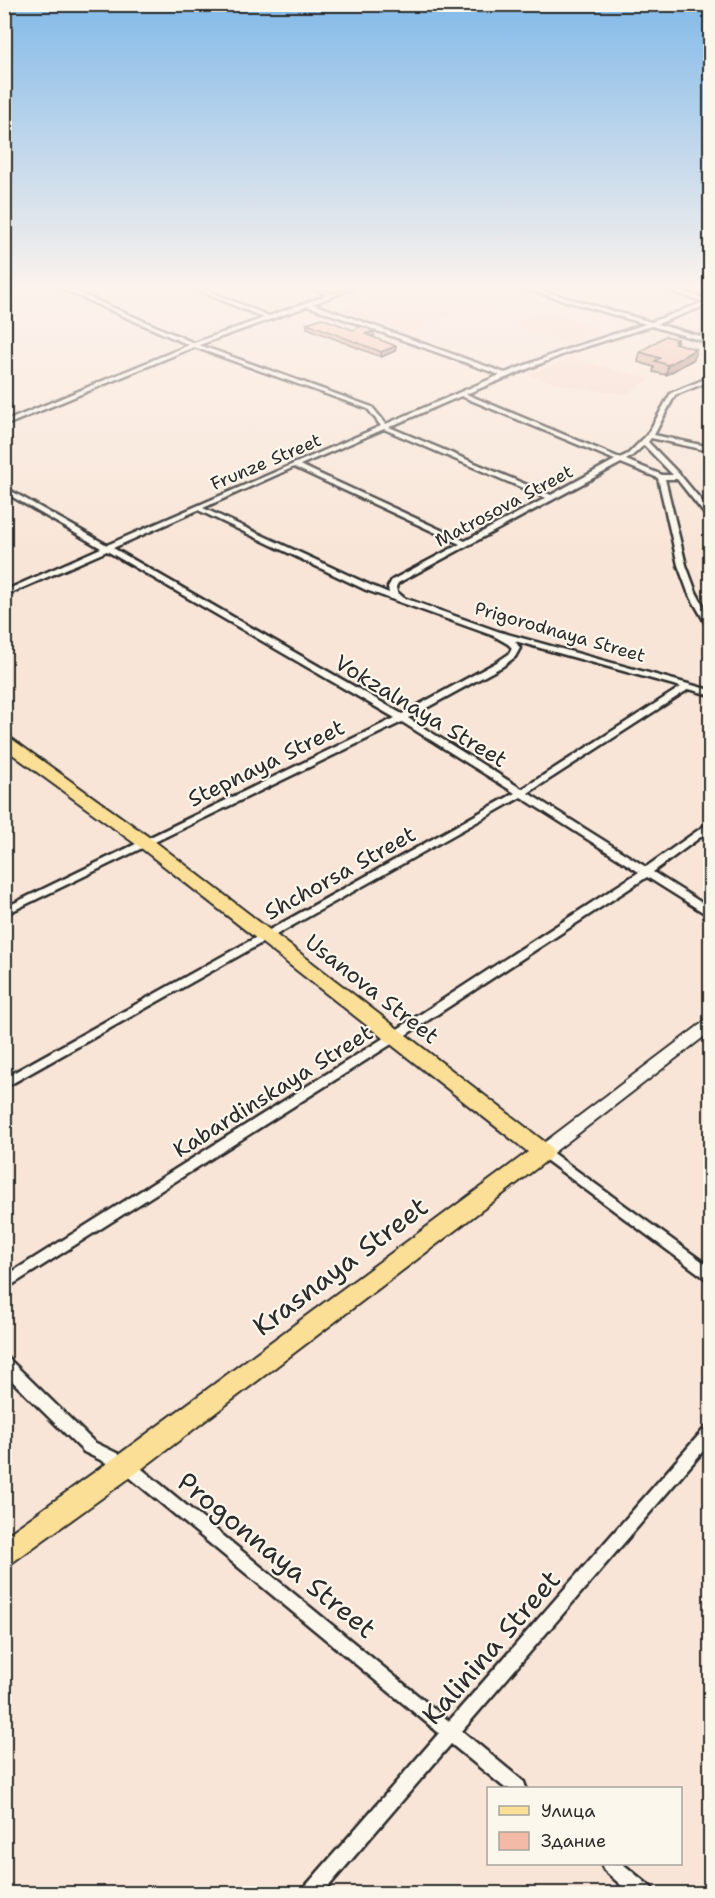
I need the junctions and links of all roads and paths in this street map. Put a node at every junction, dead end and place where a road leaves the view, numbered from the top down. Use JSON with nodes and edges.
{"nodes":[{"id":1,"x":118,"y":377,"type":"edge"},
{"id":2,"x":282,"y":377,"type":"edge"},
{"id":3,"x":500,"y":377,"type":"edge"},
{"id":4,"x":711,"y":379,"type":"edge"},
{"id":5,"x":461,"y":394,"type":"junction"},
{"id":6,"x":4,"y":424,"type":"edge"},
{"id":7,"x":385,"y":427,"type":"junction"},
{"id":8,"x":647,"y":440,"type":"junction"},
{"id":9,"x":711,"y":449,"type":"edge"},
{"id":10,"x":623,"y":459,"type":"junction"},
{"id":11,"x":294,"y":465,"type":"junction"},
{"id":12,"x":661,"y":477,"type":"junction"},
{"id":13,"x":679,"y":477,"type":"junction"},
{"id":14,"x":4,"y":489,"type":"edge"},
{"id":15,"x":552,"y":498,"type":"junction"},
{"id":16,"x":198,"y":508,"type":"junction"},
{"id":17,"x":711,"y":515,"type":"edge"},
{"id":18,"x":466,"y":544,"type":"junction"},
{"id":19,"x":109,"y":547,"type":"junction"},
{"id":20,"x":4,"y":594,"type":"edge"},
{"id":21,"x":401,"y":599,"type":"junction"},
{"id":22,"x":711,"y":624,"type":"edge"},
{"id":23,"x":497,"y":634,"type":"junction"},
{"id":24,"x":689,"y":685,"type":"junction"},
{"id":25,"x":711,"y":692,"type":"edge"},
{"id":26,"x":402,"y":718,"type":"junction"},
{"id":27,"x":4,"y":740,"type":"edge"},
{"id":28,"x":522,"y":793,"type":"junction"},
{"id":29,"x":711,"y":826,"type":"edge"},
{"id":30,"x":147,"y":844,"type":"junction"},
{"id":31,"x":645,"y":873,"type":"junction"},
{"id":32,"x":4,"y":912,"type":"edge"},
{"id":33,"x":711,"y":912,"type":"edge"},
{"id":34,"x":265,"y":936,"type":"junction"},
{"id":35,"x":711,"y":1025,"type":"edge"},
{"id":36,"x":394,"y":1037,"type":"junction"},
{"id":37,"x":4,"y":1084,"type":"edge"},
{"id":38,"x":543,"y":1152,"type":"junction"},
{"id":39,"x":711,"y":1274,"type":"edge"},
{"id":40,"x":4,"y":1284,"type":"edge"},
{"id":41,"x":4,"y":1363,"type":"edge"},
{"id":42,"x":711,"y":1433,"type":"edge"},
{"id":43,"x":126,"y":1465,"type":"junction"},
{"id":44,"x":4,"y":1553,"type":"edge"},
{"id":45,"x":450,"y":1732,"type":"junction"},
{"id":46,"x":517,"y":1787,"type":"edge"},
{"id":47,"x":612,"y":1865,"type":"edge"},
{"id":48,"x":310,"y":1893,"type":"edge"},
{"id":49,"x":646,"y":1893,"type":"edge"}],
"edges":[{"from":1,"to":6,"type":"street"},
{"from":2,"to":7,"type":"street"},
{"from":3,"to":5,"type":"street","name":"Frunze Street"},
{"from":4,"to":8,"type":"street"},
{"from":5,"to":7,"type":"street","name":"Frunze Street"},
{"from":5,"to":10,"type":"street"},
{"from":7,"to":11,"type":"street","name":"Frunze Street"},
{"from":7,"to":15,"type":"street"},
{"from":8,"to":9,"type":"street"},
{"from":8,"to":10,"type":"street","name":"Matrosova Street"},
{"from":8,"to":13,"type":"street"},
{"from":10,"to":12,"type":"street"},
{"from":10,"to":15,"type":"street","name":"Matrosova Street"},
{"from":11,"to":16,"type":"street","name":"Frunze Street"},
{"from":11,"to":18,"type":"street"},
{"from":12,"to":13,"type":"street"},
{"from":12,"to":22,"type":"street"},
{"from":13,"to":17,"type":"street"},
{"from":14,"to":19,"type":"street","name":"Vokzalnaya Street"},
{"from":15,"to":18,"type":"street","name":"Matrosova Street"},
{"from":16,"to":19,"type":"street","name":"Frunze Street"},
{"from":16,"to":21,"type":"street","name":"Prigorodnaya Street"},
{"from":18,"to":21,"type":"street","name":"Matrosova Street"},
{"from":19,"to":20,"type":"street","name":"Frunze Street"},
{"from":19,"to":26,"type":"street","name":"Vokzalnaya Street"},
{"from":21,"to":23,"type":"street","name":"Prigorodnaya Street"},
{"from":23,"to":24,"type":"street","name":"Prigorodnaya Street"},
{"from":23,"to":26,"type":"street","name":"Stepnaya Street"},
{"from":24,"to":25,"type":"street","name":"Prigorodnaya Street"},
{"from":24,"to":28,"type":"street","name":"Shchorsa Street"},
{"from":26,"to":28,"type":"street","name":"Vokzalnaya Street"},
{"from":26,"to":30,"type":"street","name":"Stepnaya Street"},
{"from":27,"to":30,"type":"main road","name":"Usanova Street"},
{"from":28,"to":31,"type":"street","name":"Vokzalnaya Street"},
{"from":28,"to":34,"type":"street","name":"Shchorsa Street"},
{"from":29,"to":31,"type":"street","name":"Kabardinskaya Street"},
{"from":30,"to":32,"type":"street","name":"Stepnaya Street"},
{"from":30,"to":34,"type":"main road","name":"Usanova Street"},
{"from":31,"to":33,"type":"street","name":"Vokzalnaya Street"},
{"from":31,"to":36,"type":"street","name":"Kabardinskaya Street"},
{"from":34,"to":36,"type":"main road","name":"Usanova Street"},
{"from":34,"to":37,"type":"street","name":"Shchorsa Street"},
{"from":35,"to":38,"type":"street","name":"Krasnaya Street"},
{"from":36,"to":38,"type":"main road","name":"Usanova Street"},
{"from":36,"to":40,"type":"street","name":"Kabardinskaya Street"},
{"from":38,"to":39,"type":"street","name":"Usanova Street"},
{"from":38,"to":43,"type":"main road","name":"Krasnaya Street"},
{"from":41,"to":43,"type":"street","name":"Progonnaya Street"},
{"from":42,"to":45,"type":"street","name":"Kalinina Street"},
{"from":43,"to":44,"type":"main road","name":"Krasnaya Street"},
{"from":43,"to":45,"type":"street","name":"Progonnaya Street"},
{"from":45,"to":46,"type":"street","name":"Progonnaya Street"},
{"from":45,"to":48,"type":"street","name":"Kalinina Street"},
{"from":47,"to":49,"type":"street"}]}
